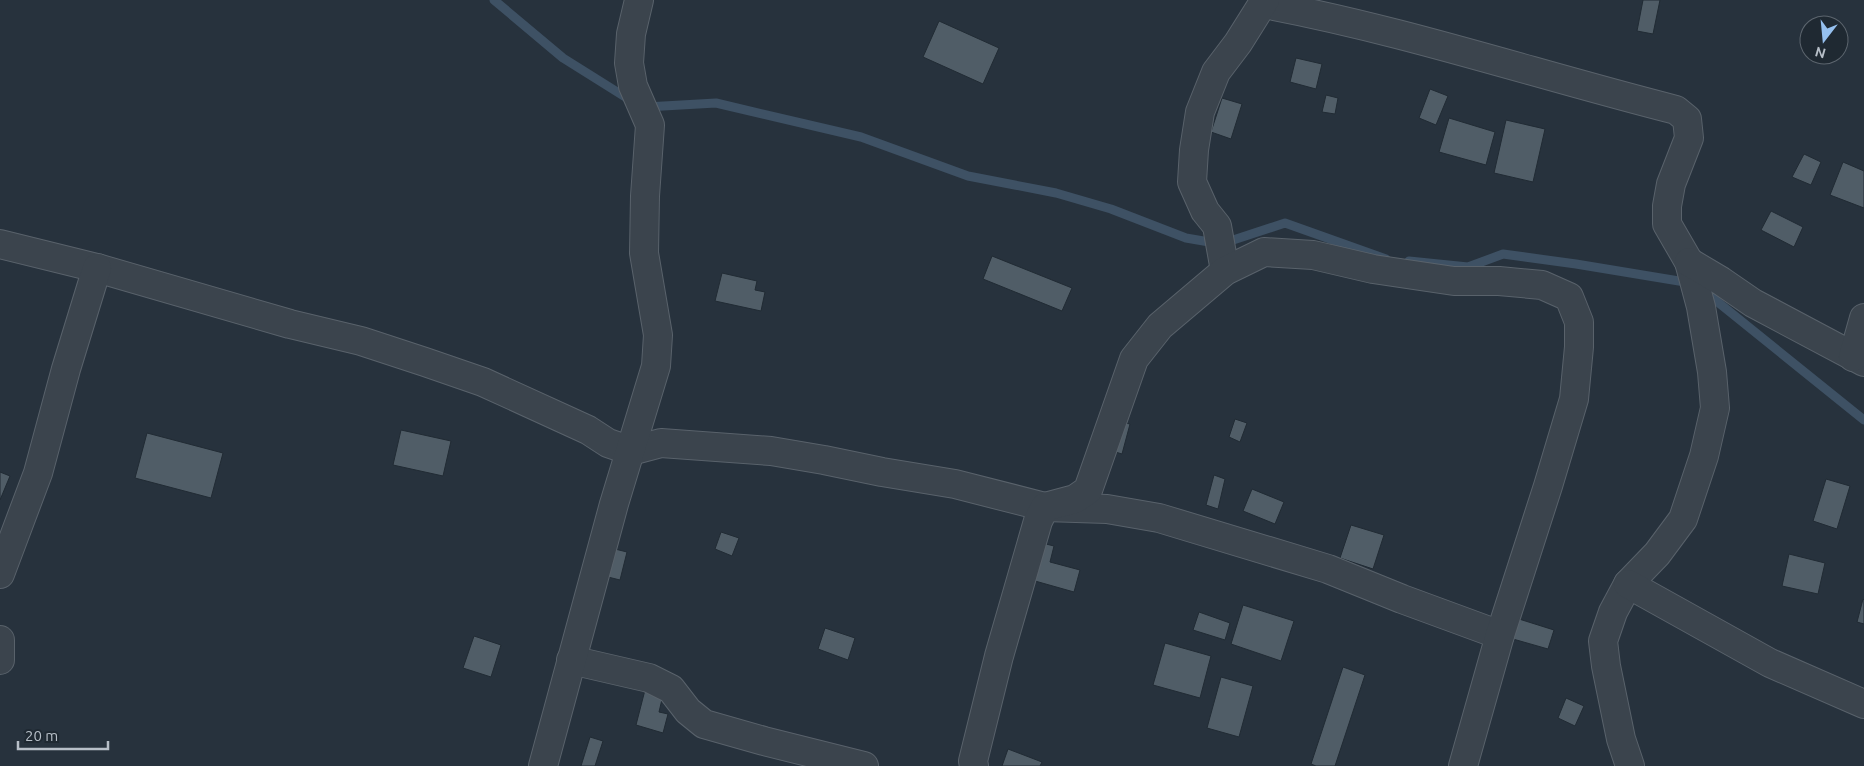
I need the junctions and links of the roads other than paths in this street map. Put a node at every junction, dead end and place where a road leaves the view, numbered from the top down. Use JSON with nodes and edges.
{"nodes":[{"id":1,"x":640,"y":0,"type":"edge"},
{"id":2,"x":1264,"y":2,"type":"edge"},
{"id":3,"x":0,"y":244,"type":"edge"},
{"id":4,"x":1689,"y":262,"type":"junction"},
{"id":5,"x":97,"y":268,"type":"junction"},
{"id":6,"x":1225,"y":271,"type":"junction"},
{"id":7,"x":1864,"y":318,"type":"edge"},
{"id":8,"x":1859,"y":360,"type":"edge"},
{"id":9,"x":630,"y":451,"type":"junction"},
{"id":10,"x":1045,"y":507,"type":"junction"},
{"id":11,"x":2,"y":562,"type":"edge"},
{"id":12,"x":1628,"y":584,"type":"junction"},
{"id":13,"x":1500,"y":635,"type":"junction"},
{"id":14,"x":0,"y":640,"type":"edge"},
{"id":15,"x":0,"y":660,"type":"edge"},
{"id":16,"x":571,"y":660,"type":"junction"},
{"id":17,"x":1864,"y":704,"type":"edge"},
{"id":18,"x":544,"y":766,"type":"edge"},
{"id":19,"x":864,"y":766,"type":"edge"},
{"id":20,"x":974,"y":766,"type":"edge"},
{"id":21,"x":1464,"y":766,"type":"edge"},
{"id":22,"x":1630,"y":766,"type":"edge"}],
"edges":[{"from":1,"to":9,"type":"street"},
{"from":2,"to":4,"type":"street"},
{"from":2,"to":6,"type":"street"},
{"from":3,"to":5,"type":"street"},
{"from":4,"to":8,"type":"street"},
{"from":4,"to":12,"type":"street"},
{"from":5,"to":9,"type":"street"},
{"from":5,"to":11,"type":"street"},
{"from":6,"to":10,"type":"street"},
{"from":6,"to":13,"type":"street"},
{"from":7,"to":8,"type":"street"},
{"from":9,"to":10,"type":"street"},
{"from":9,"to":16,"type":"street"},
{"from":10,"to":13,"type":"street"},
{"from":10,"to":20,"type":"street"},
{"from":12,"to":17,"type":"street"},
{"from":12,"to":22,"type":"street"},
{"from":13,"to":21,"type":"street"},
{"from":14,"to":15,"type":"street"},
{"from":16,"to":18,"type":"street"},
{"from":16,"to":19,"type":"street"}]}
